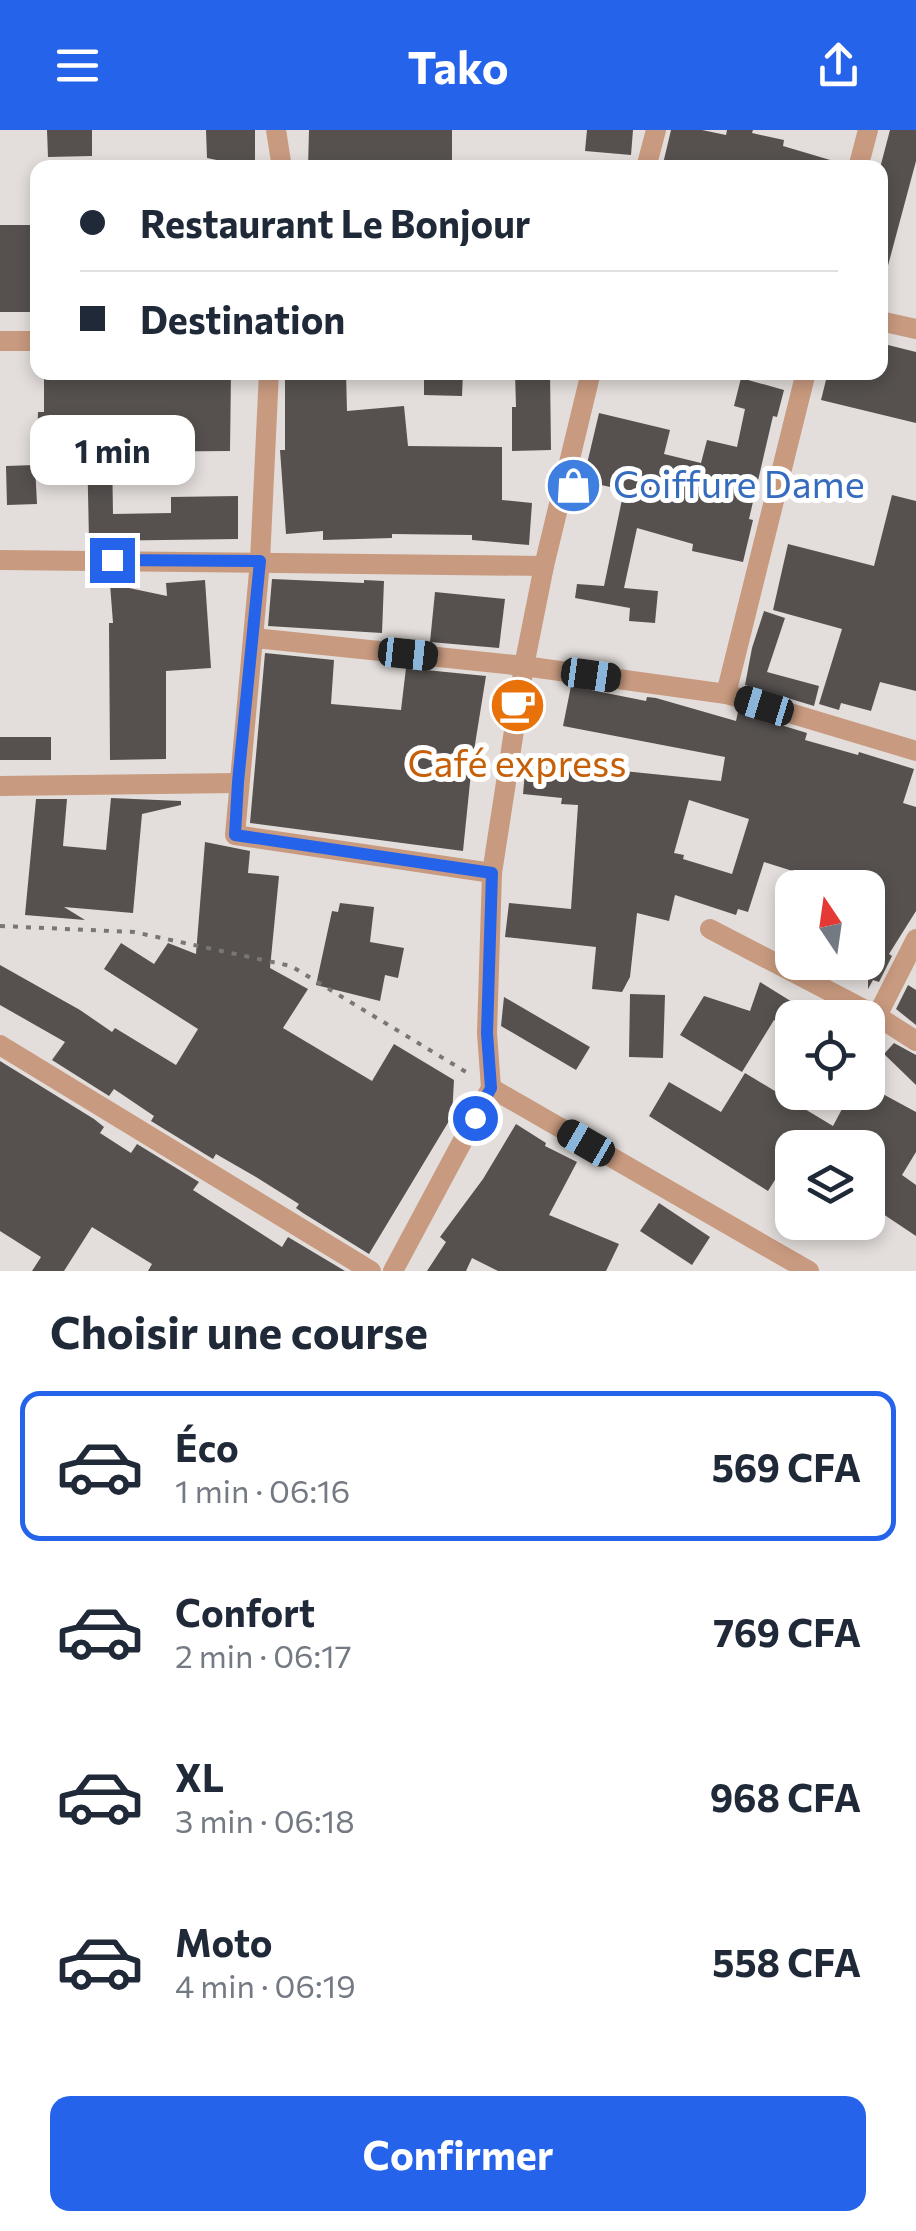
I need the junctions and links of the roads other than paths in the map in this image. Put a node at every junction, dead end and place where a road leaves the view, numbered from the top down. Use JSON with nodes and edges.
{"nodes":[{"id":1,"x":276,"y":130,"type":"edge"},
{"id":2,"x":656,"y":130,"type":"edge"},
{"id":3,"x":868,"y":130,"type":"edge"},
{"id":4,"x":281,"y":160,"type":"edge"},
{"id":5,"x":648,"y":160,"type":"edge"},
{"id":6,"x":860,"y":160,"type":"edge"},
{"id":7,"x":888,"y":323,"type":"edge"},
{"id":8,"x":916,"y":329,"type":"edge"},
{"id":9,"x":0,"y":341,"type":"edge"},
{"id":10,"x":30,"y":341,"type":"edge"},
{"id":11,"x":269,"y":380,"type":"edge"},
{"id":12,"x":589,"y":380,"type":"edge"},
{"id":13,"x":804,"y":380,"type":"edge"},
{"id":14,"x":0,"y":560,"type":"edge"},
{"id":15,"x":260,"y":561,"type":"junction"},
{"id":16,"x":544,"y":566,"type":"junction"},
{"id":17,"x":254,"y":638,"type":"junction"},
{"id":18,"x":524,"y":666,"type":"junction"},
{"id":19,"x":726,"y":694,"type":"junction"},
{"id":20,"x":916,"y":751,"type":"edge"},
{"id":21,"x":238,"y":782,"type":"junction"},
{"id":22,"x":0,"y":786,"type":"edge"},
{"id":23,"x":492,"y":873,"type":"junction"},
{"id":24,"x":710,"y":929,"type":"dead end"},
{"id":25,"x":916,"y":939,"type":"edge"},
{"id":26,"x":847,"y":1000,"type":"edge"},
{"id":27,"x":885,"y":1002,"type":"edge"},
{"id":28,"x":885,"y":1021,"type":"edge"},
{"id":29,"x":916,"y":1041,"type":"edge"},
{"id":30,"x":0,"y":1044,"type":"edge"},
{"id":31,"x":491,"y":1088,"type":"junction"},
{"id":32,"x":370,"y":1271,"type":"edge"},
{"id":33,"x":393,"y":1271,"type":"edge"},
{"id":34,"x":809,"y":1271,"type":"edge"}],
"edges":[{"from":1,"to":4,"type":"street"},
{"from":2,"to":5,"type":"street"},
{"from":3,"to":6,"type":"street"},
{"from":7,"to":8,"type":"street"},
{"from":9,"to":10,"type":"street"},
{"from":11,"to":15,"type":"street"},
{"from":12,"to":16,"type":"street"},
{"from":13,"to":19,"type":"street"},
{"from":14,"to":15,"type":"street"},
{"from":15,"to":16,"type":"street"},
{"from":15,"to":17,"type":"street"},
{"from":16,"to":18,"type":"street"},
{"from":17,"to":18,"type":"street"},
{"from":17,"to":21,"type":"street"},
{"from":18,"to":19,"type":"street"},
{"from":18,"to":23,"type":"street"},
{"from":19,"to":20,"type":"street"},
{"from":21,"to":22,"type":"street"},
{"from":21,"to":23,"type":"street"},
{"from":23,"to":31,"type":"street"},
{"from":24,"to":26,"type":"street"},
{"from":25,"to":27,"type":"street"},
{"from":28,"to":29,"type":"street"},
{"from":30,"to":32,"type":"street"},
{"from":31,"to":33,"type":"street"},
{"from":31,"to":34,"type":"street"}]}
